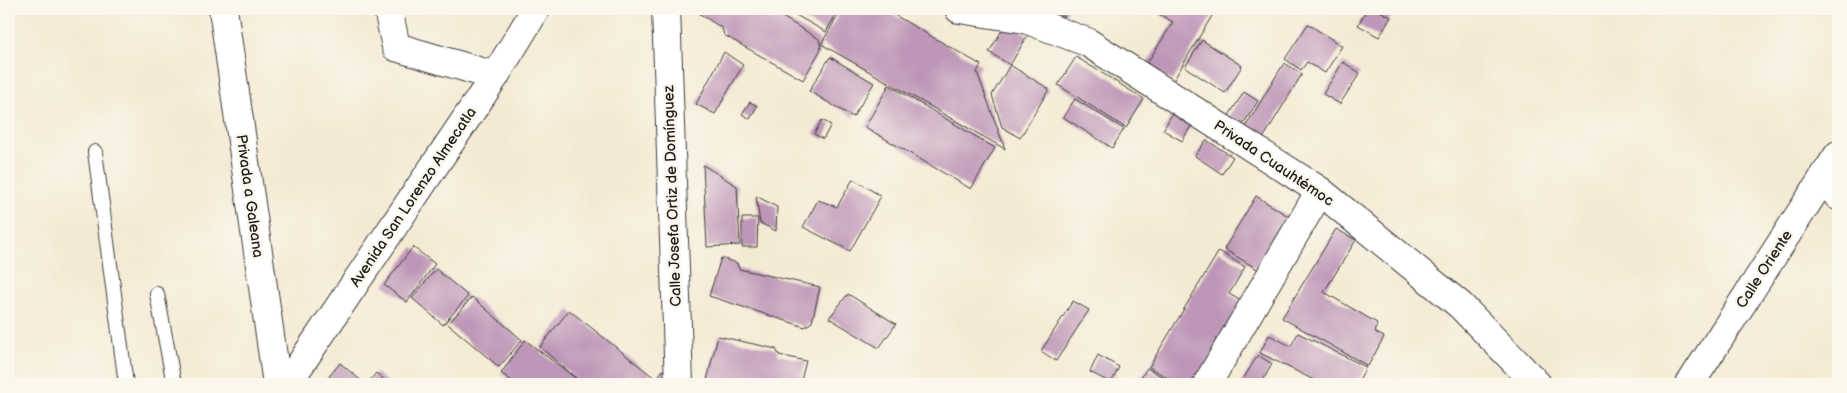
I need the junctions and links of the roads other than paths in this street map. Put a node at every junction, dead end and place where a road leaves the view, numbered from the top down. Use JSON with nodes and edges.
{"nodes":[{"id":1,"x":223,"y":9,"type":"edge"},
{"id":2,"x":388,"y":9,"type":"edge"},
{"id":3,"x":536,"y":9,"type":"edge"},
{"id":4,"x":666,"y":9,"type":"edge"},
{"id":5,"x":967,"y":10,"type":"edge"},
{"id":6,"x":495,"y":76,"type":"junction"},
{"id":7,"x":95,"y":152,"type":"dead end"},
{"id":8,"x":1833,"y":175,"type":"edge"},
{"id":9,"x":1320,"y":191,"type":"junction"},
{"id":10,"x":156,"y":294,"type":"dead end"},
{"id":11,"x":126,"y":384,"type":"edge"},
{"id":12,"x":174,"y":384,"type":"edge"},
{"id":13,"x":276,"y":384,"type":"edge"},
{"id":14,"x":287,"y":384,"type":"edge"},
{"id":15,"x":678,"y":384,"type":"edge"},
{"id":16,"x":1207,"y":384,"type":"edge"},
{"id":17,"x":1537,"y":384,"type":"edge"},
{"id":18,"x":1690,"y":384,"type":"edge"}],
"edges":[{"from":1,"to":13,"type":"street","name":"Privada a Galeana"},
{"from":2,"to":6,"type":"street"},
{"from":3,"to":6,"type":"street","name":"Avenida San Lorenzo Almecatla"},
{"from":4,"to":15,"type":"street","name":"Calle Josefa Ortiz de Domínguez"},
{"from":5,"to":9,"type":"street","name":"Privada Cuauhtémoc"},
{"from":6,"to":14,"type":"street","name":"Avenida San Lorenzo Almecatla"},
{"from":7,"to":11,"type":"lane"},
{"from":8,"to":18,"type":"street","name":"Calle Oriente"},
{"from":9,"to":16,"type":"street"},
{"from":9,"to":17,"type":"street","name":"Privada Cuauhtémoc"},
{"from":10,"to":12,"type":"lane"}]}
